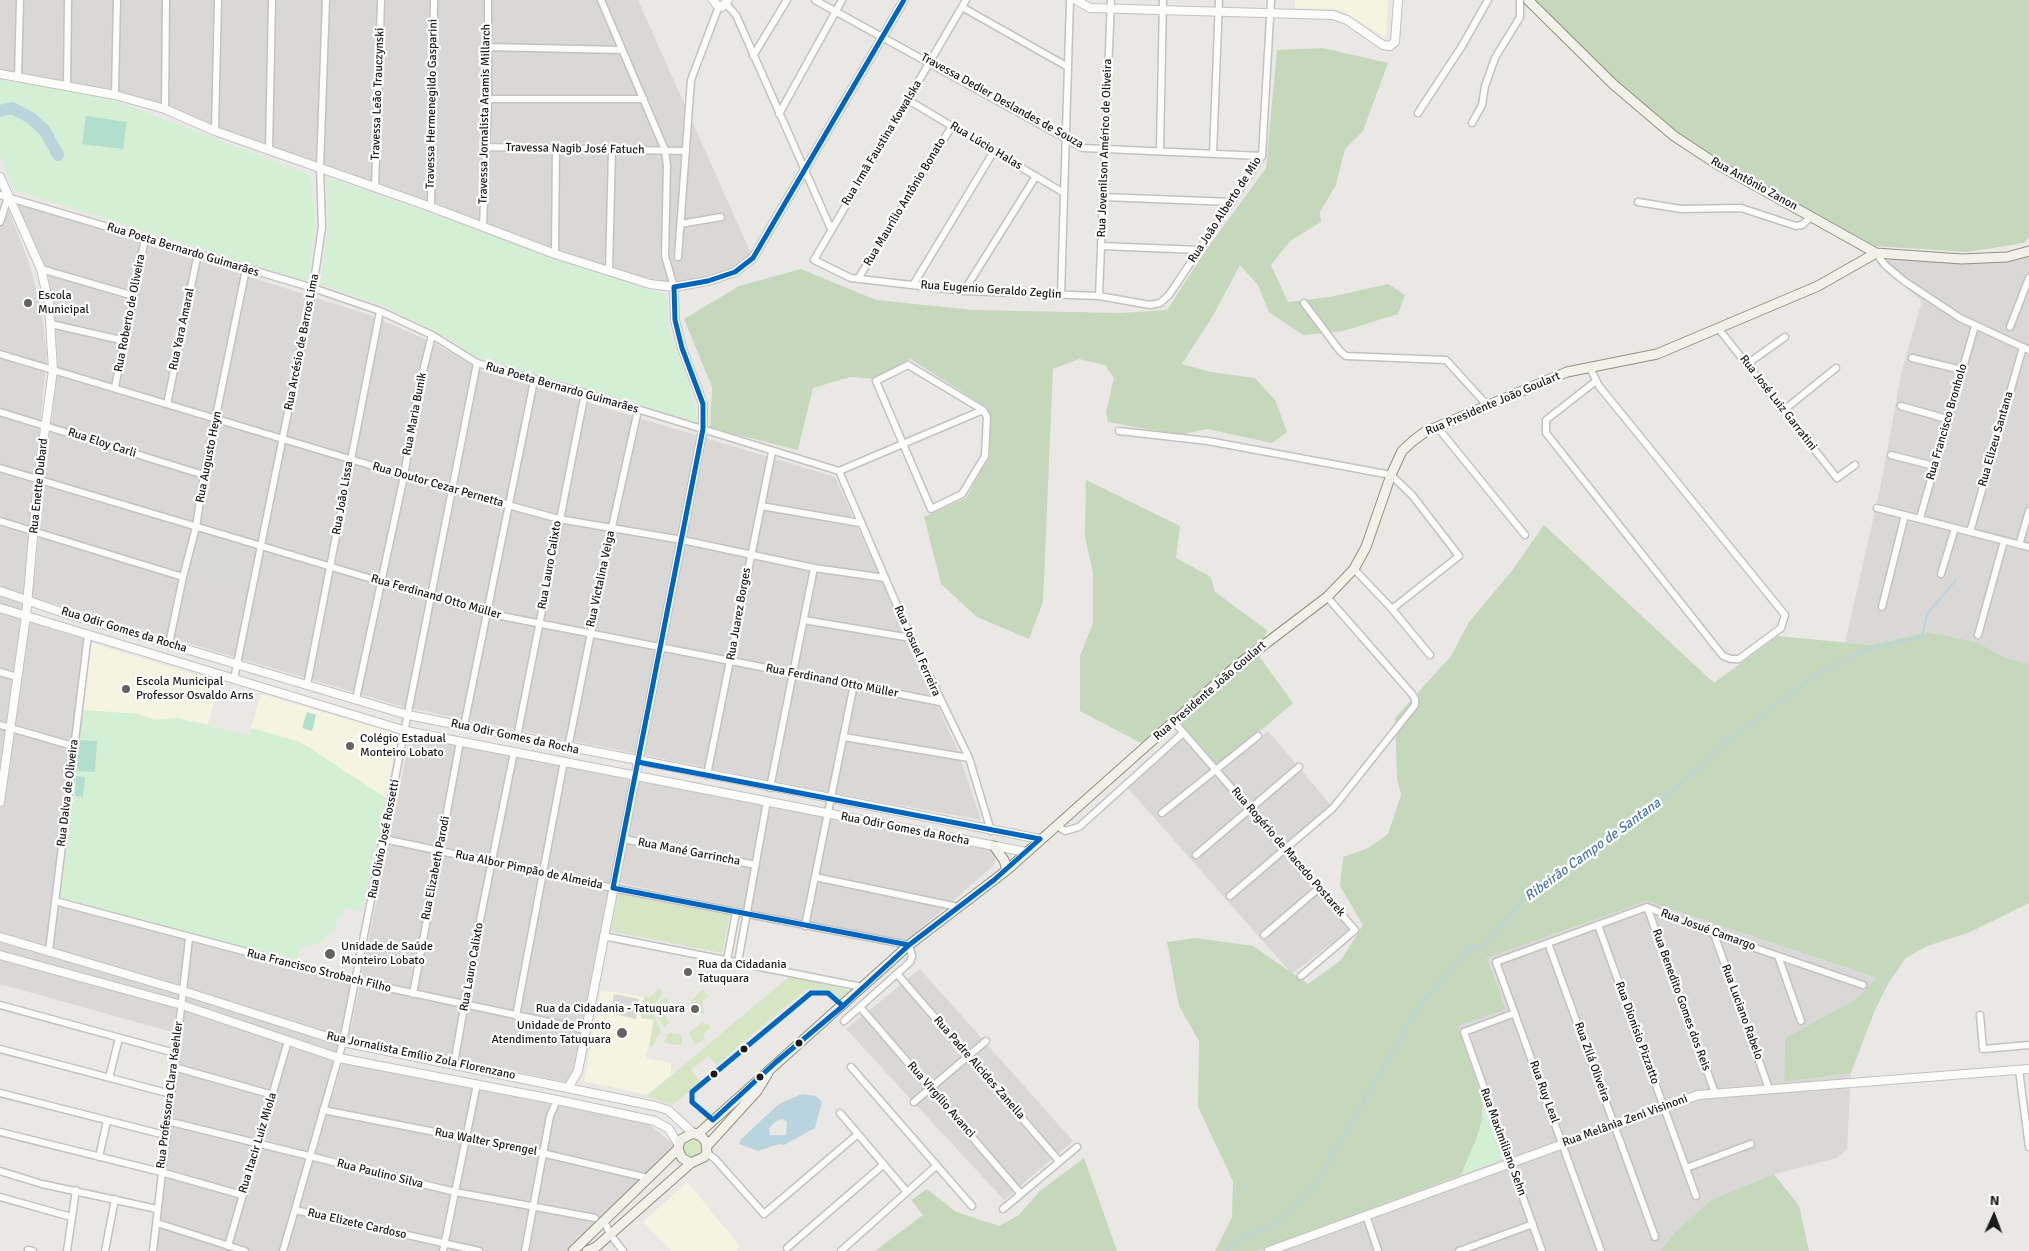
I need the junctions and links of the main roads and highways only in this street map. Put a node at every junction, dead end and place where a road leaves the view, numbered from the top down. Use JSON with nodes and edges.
{"nodes":[{"id":1,"x":1528,"y":0,"type":"edge"},
{"id":2,"x":2029,"y":252,"type":"edge"},
{"id":3,"x":1876,"y":253,"type":"junction"},
{"id":4,"x":994,"y":846,"type":"road end"},
{"id":5,"x":1007,"y":870,"type":"junction"},
{"id":6,"x":775,"y":1062,"type":"junction"},
{"id":7,"x":695,"y":1133,"type":"junction"},
{"id":8,"x":678,"y":1146,"type":"junction"},
{"id":9,"x":707,"y":1149,"type":"junction"},
{"id":10,"x":691,"y":1163,"type":"junction"},
{"id":11,"x":592,"y":1250,"type":"edge"},
{"id":12,"x":573,"y":1251,"type":"edge"}],
"edges":[{"from":1,"to":3,"type":"main road","name":"Rua Antônio Zanon"},
{"from":2,"to":3,"type":"main road","name":"Rua Antônio Zanon"},
{"from":3,"to":5,"type":"main road","name":"Rua Presidente João Goulart"},
{"from":4,"to":5,"type":"main road"},
{"from":5,"to":6,"type":"main road","name":"Rua Presidente João Goulart"},
{"from":6,"to":7,"type":"main road","name":"Rua Presidente João Goulart"},
{"from":6,"to":9,"type":"main road","name":"Rua Presidente João Goulart"},
{"from":7,"to":8,"type":"main road","name":"Rua Presidente João Goulart"},
{"from":7,"to":9,"type":"main road"},
{"from":8,"to":10,"type":"main road"},
{"from":8,"to":12,"type":"main road","name":"Rua Presidente João Goulart"},
{"from":9,"to":10,"type":"main road","name":"Rua Presidente João Goulart"},
{"from":10,"to":11,"type":"main road","name":"Rua Presidente João Goulart"}]}
